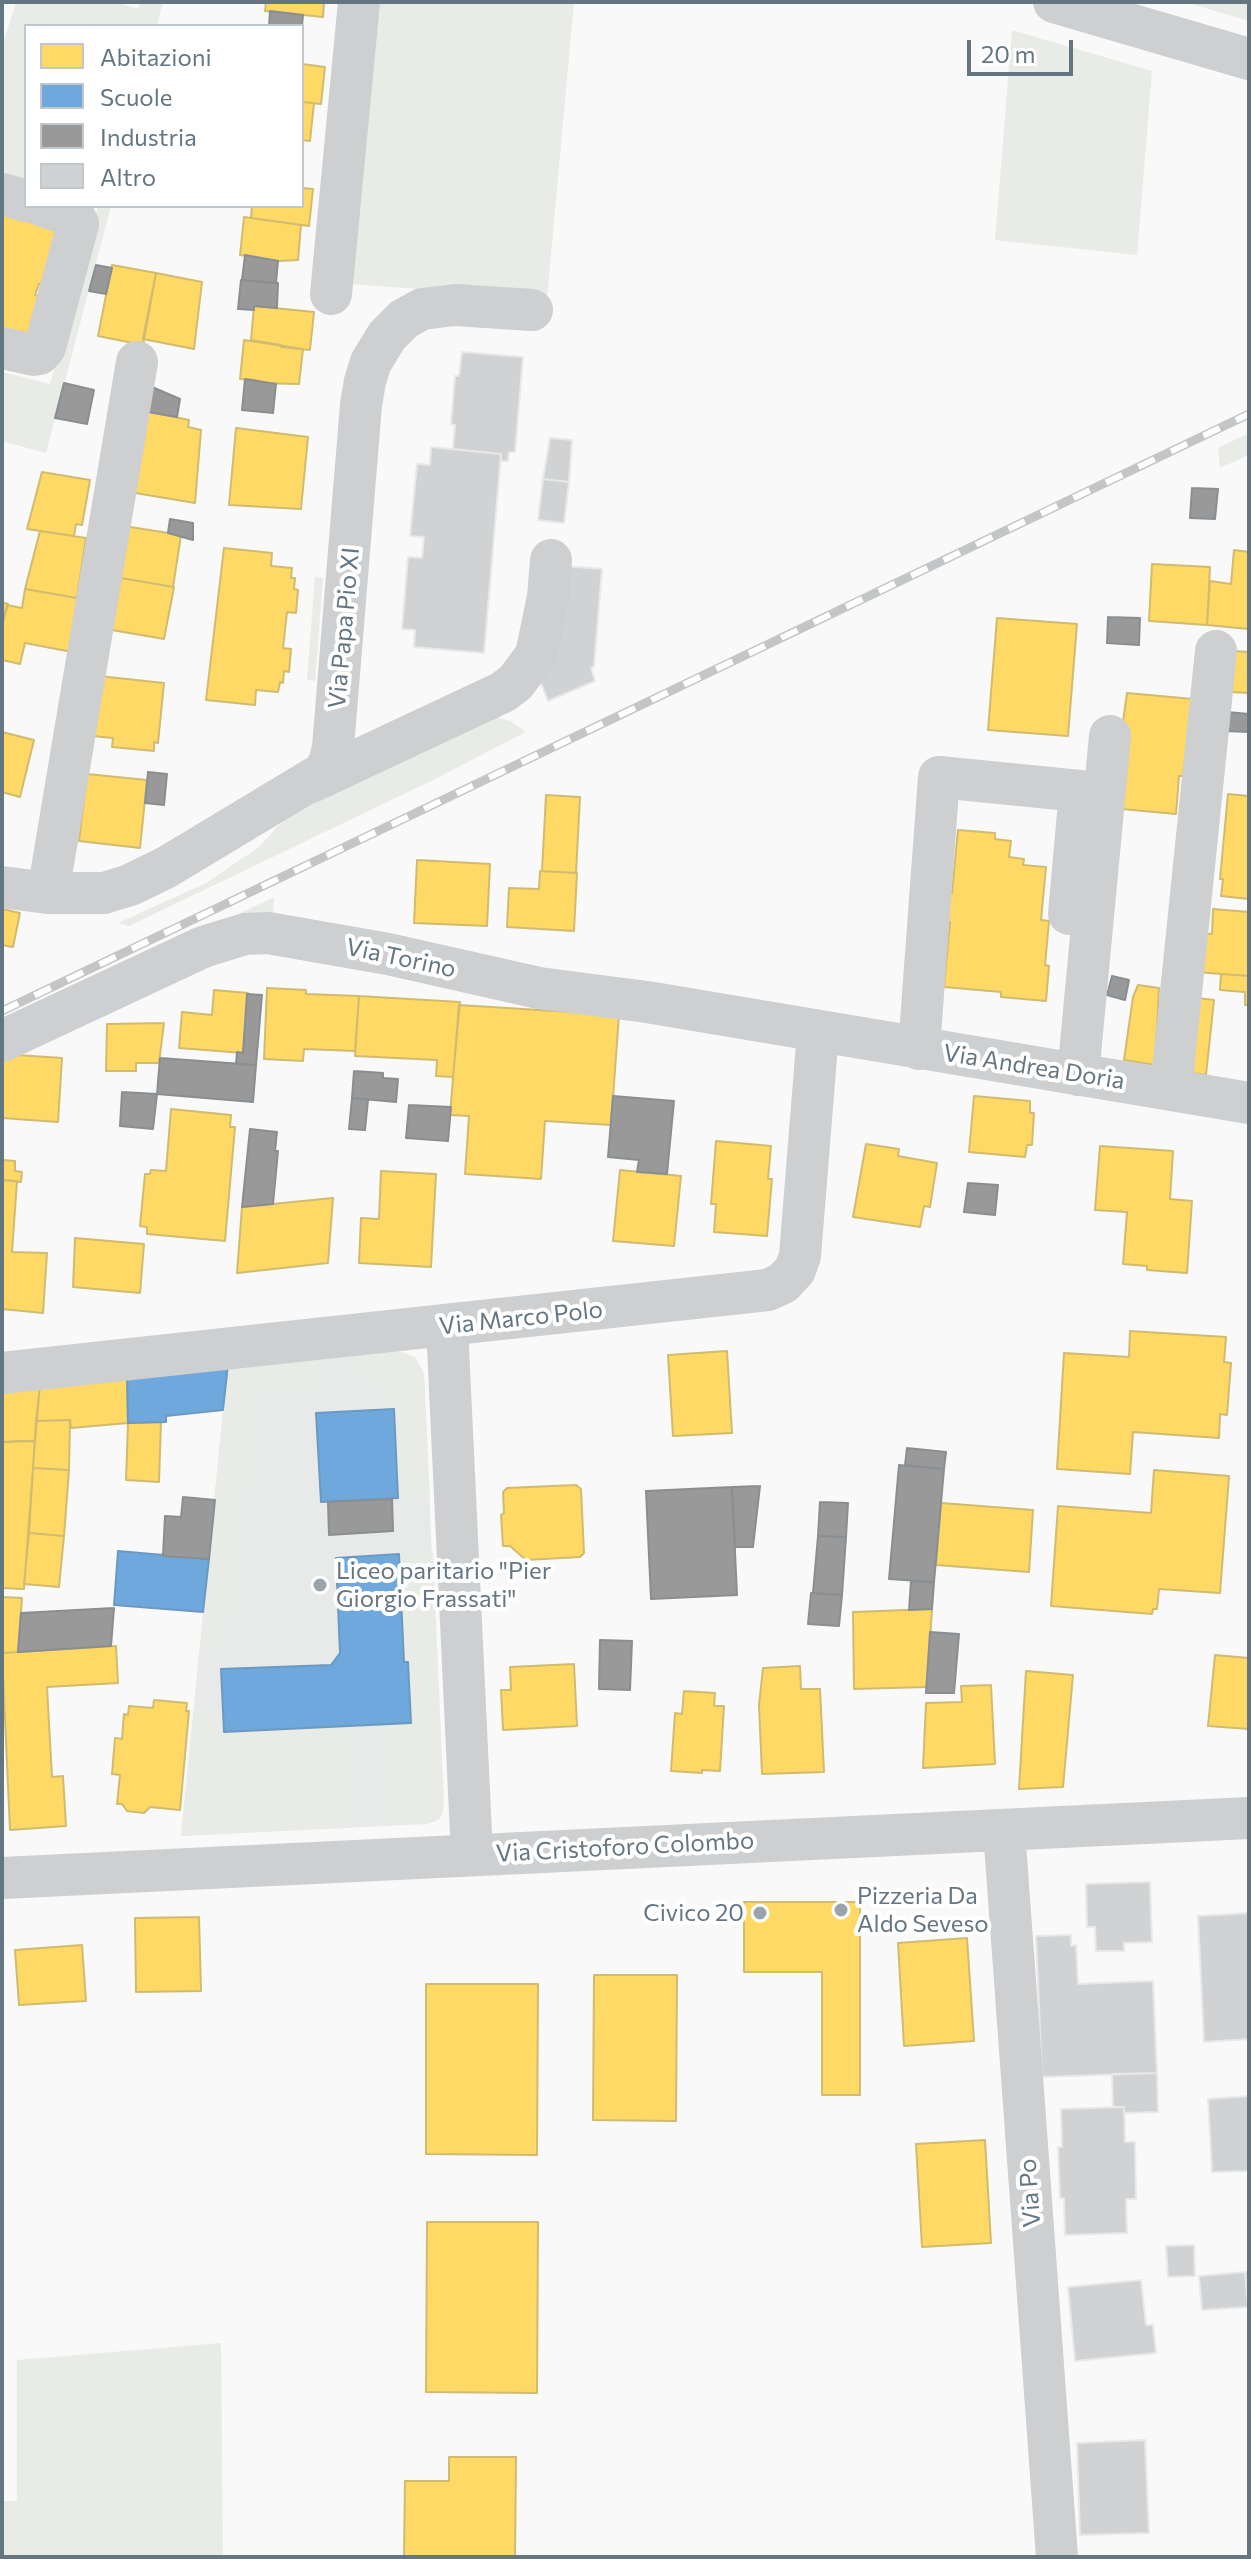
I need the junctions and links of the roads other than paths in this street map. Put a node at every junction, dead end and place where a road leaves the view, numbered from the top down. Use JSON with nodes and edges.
{"nodes":[{"id":1,"x":359,"y":2,"type":"edge"},
{"id":2,"x":1054,"y":2,"type":"edge"},
{"id":3,"x":1249,"y":59,"type":"edge"},
{"id":4,"x":2,"y":194,"type":"edge"},
{"id":5,"x":24,"y":200,"type":"edge"},
{"id":6,"x":49,"y":208,"type":"edge"},
{"id":7,"x":331,"y":294,"type":"dead end"},
{"id":8,"x":532,"y":310,"type":"dead end"},
{"id":9,"x":2,"y":348,"type":"edge"},
{"id":10,"x":137,"y":362,"type":"dead end"},
{"id":11,"x":551,"y":560,"type":"dead end"},
{"id":12,"x":1216,"y":651,"type":"dead end"},
{"id":13,"x":1110,"y":736,"type":"dead end"},
{"id":14,"x":310,"y":783,"type":"junction"},
{"id":15,"x":2,"y":887,"type":"edge"},
{"id":16,"x":48,"y":893,"type":"junction"},
{"id":17,"x":1069,"y":914,"type":"dead end"},
{"id":18,"x":818,"y":1032,"type":"junction"},
{"id":19,"x":2,"y":1041,"type":"edge"},
{"id":20,"x":919,"y":1049,"type":"junction"},
{"id":21,"x":1078,"y":1075,"type":"junction"},
{"id":22,"x":1171,"y":1090,"type":"junction"},
{"id":23,"x":1249,"y":1103,"type":"edge"},
{"id":24,"x":447,"y":1326,"type":"junction"},
{"id":25,"x":2,"y":1373,"type":"edge"},
{"id":26,"x":1249,"y":1818,"type":"edge"},
{"id":27,"x":1004,"y":1830,"type":"junction"},
{"id":28,"x":472,"y":1855,"type":"junction"},
{"id":29,"x":2,"y":1878,"type":"edge"},
{"id":30,"x":1057,"y":2557,"type":"edge"}],
"edges":[{"from":1,"to":7,"type":"street"},
{"from":2,"to":3,"type":"street"},
{"from":4,"to":5,"type":"street"},
{"from":6,"to":9,"type":"street"},
{"from":8,"to":14,"type":"street","name":"Via Papa Pio XI"},
{"from":10,"to":16,"type":"street"},
{"from":11,"to":14,"type":"street"},
{"from":12,"to":22,"type":"street"},
{"from":13,"to":21,"type":"street"},
{"from":14,"to":16,"type":"street","name":"Via Papa Pio XI"},
{"from":15,"to":16,"type":"street","name":"Via Papa Pio XI"},
{"from":17,"to":20,"type":"street"},
{"from":18,"to":19,"type":"street","name":"Via Torino"},
{"from":18,"to":20,"type":"street","name":"Via Andrea Doria"},
{"from":18,"to":24,"type":"street","name":"Via Marco Polo"},
{"from":20,"to":21,"type":"street","name":"Via Andrea Doria"},
{"from":21,"to":22,"type":"street","name":"Via Andrea Doria"},
{"from":22,"to":23,"type":"street","name":"Via Andrea Doria"},
{"from":24,"to":25,"type":"street","name":"Via Marco Polo"},
{"from":24,"to":28,"type":"street"},
{"from":26,"to":27,"type":"street","name":"Via Cristoforo Colombo"},
{"from":27,"to":28,"type":"street","name":"Via Cristoforo Colombo"},
{"from":27,"to":30,"type":"street","name":"Via Po"},
{"from":28,"to":29,"type":"street","name":"Via Cristoforo Colombo"}]}
